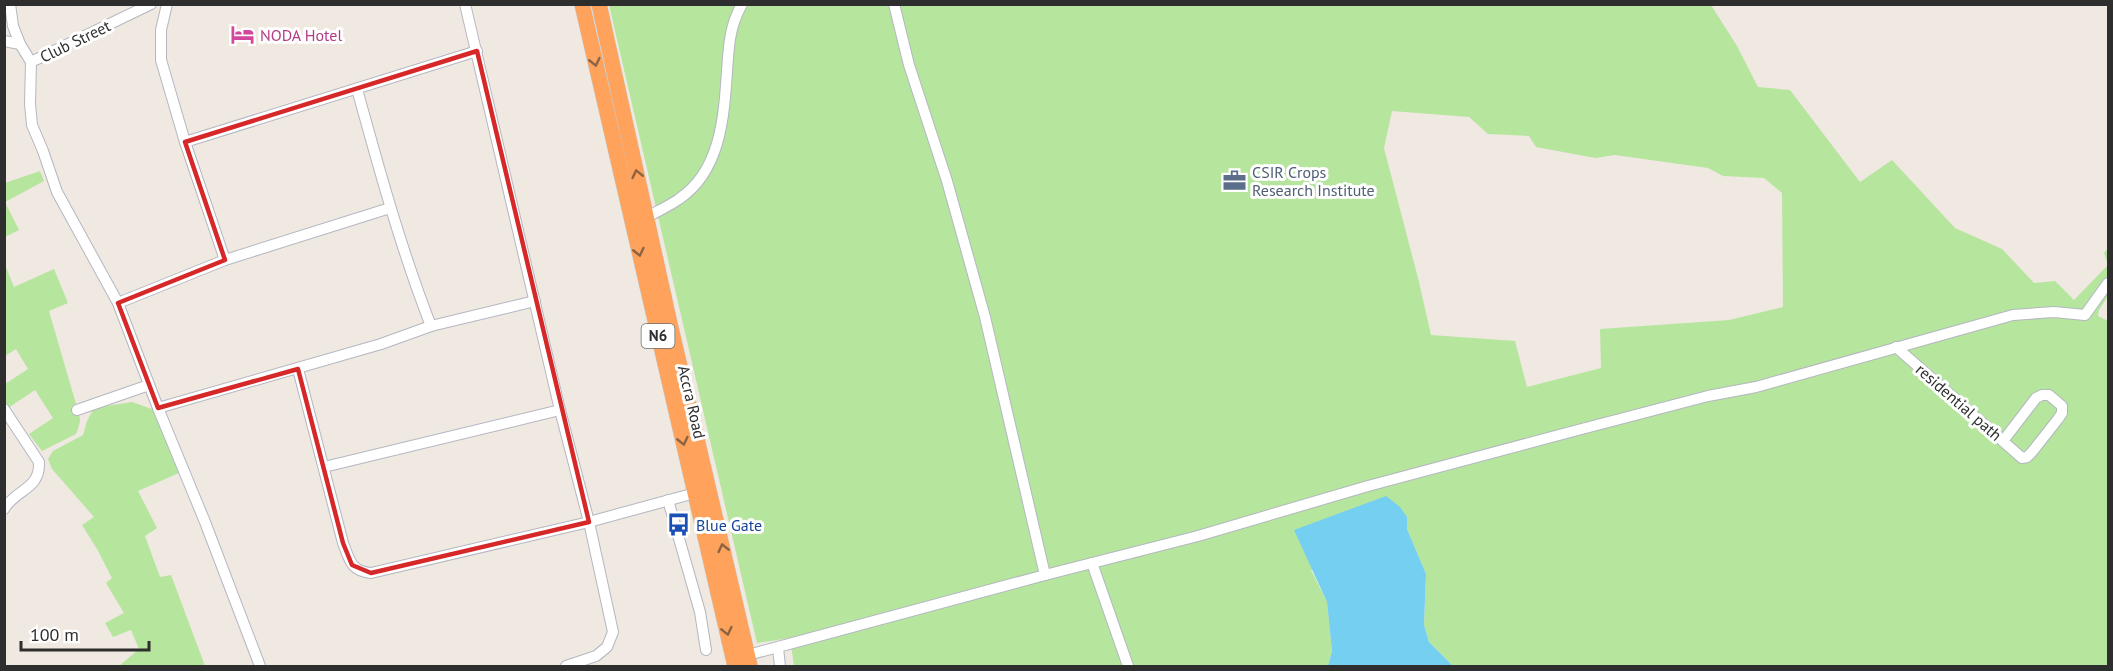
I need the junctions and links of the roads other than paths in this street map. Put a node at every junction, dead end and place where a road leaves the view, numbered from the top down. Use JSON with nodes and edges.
{"nodes":[{"id":1,"x":9,"y":4,"type":"edge"},
{"id":2,"x":151,"y":4,"type":"edge"},
{"id":3,"x":167,"y":4,"type":"edge"},
{"id":4,"x":465,"y":4,"type":"edge"},
{"id":5,"x":582,"y":4,"type":"edge"},
{"id":6,"x":599,"y":4,"type":"edge"},
{"id":7,"x":742,"y":4,"type":"edge"},
{"id":8,"x":894,"y":4,"type":"edge"},
{"id":9,"x":4,"y":41,"type":"edge"},
{"id":10,"x":20,"y":44,"type":"junction"},
{"id":11,"x":477,"y":51,"type":"junction"},
{"id":12,"x":31,"y":62,"type":"junction"},
{"id":13,"x":357,"y":89,"type":"junction"},
{"id":14,"x":185,"y":142,"type":"junction"},
{"id":15,"x":390,"y":208,"type":"junction"},
{"id":16,"x":647,"y":217,"type":"junction"},
{"id":17,"x":225,"y":260,"type":"junction"},
{"id":18,"x":2109,"y":283,"type":"edge"},
{"id":19,"x":535,"y":301,"type":"junction"},
{"id":20,"x":117,"y":303,"type":"junction"},
{"id":21,"x":431,"y":326,"type":"junction"},
{"id":22,"x":1896,"y":347,"type":"junction"},
{"id":23,"x":298,"y":369,"type":"junction"},
{"id":24,"x":149,"y":385,"type":"junction"},
{"id":25,"x":158,"y":408,"type":"junction"},
{"id":26,"x":4,"y":409,"type":"edge"},
{"id":27,"x":77,"y":410,"type":"dead end"},
{"id":28,"x":560,"y":410,"type":"junction"},
{"id":29,"x":2003,"y":441,"type":"junction"},
{"id":30,"x":324,"y":467,"type":"junction"},
{"id":31,"x":695,"y":493,"type":"junction"},
{"id":32,"x":668,"y":500,"type":"junction"},
{"id":33,"x":4,"y":509,"type":"edge"},
{"id":34,"x":589,"y":522,"type":"junction"},
{"id":35,"x":1092,"y":563,"type":"junction"},
{"id":36,"x":1045,"y":575,"type":"junction"},
{"id":37,"x":778,"y":648,"type":"junction"},
{"id":38,"x":706,"y":650,"type":"dead end"},
{"id":39,"x":749,"y":661,"type":"edge"},
{"id":40,"x":260,"y":666,"type":"edge"},
{"id":41,"x":566,"y":666,"type":"edge"},
{"id":42,"x":735,"y":666,"type":"edge"},
{"id":43,"x":780,"y":666,"type":"edge"},
{"id":44,"x":1128,"y":666,"type":"edge"}],
"edges":[{"from":1,"to":10,"type":"street"},
{"from":2,"to":12,"type":"street","name":"Club Street"},
{"from":3,"to":14,"type":"street"},
{"from":4,"to":11,"type":"street"},
{"from":5,"to":31,"type":"highway","name":"Accra Road","number":"N6","one_way":true},
{"from":16,"to":6,"type":"highway","name":"Accra Road","number":"N6","one_way":true},
{"from":7,"to":16,"type":"street"},
{"from":8,"to":36,"type":"street"},
{"from":9,"to":10,"type":"street"},
{"from":10,"to":12,"type":"street"},
{"from":11,"to":13,"type":"street"},
{"from":11,"to":19,"type":"street"},
{"from":12,"to":20,"type":"street"},
{"from":13,"to":14,"type":"street"},
{"from":13,"to":15,"type":"street"},
{"from":14,"to":17,"type":"street"},
{"from":15,"to":17,"type":"street"},
{"from":15,"to":21,"type":"street"},
{"from":39,"to":16,"type":"highway","name":"Accra Road","number":"N6","one_way":true},
{"from":17,"to":20,"type":"street"},
{"from":18,"to":22,"type":"street"},
{"from":19,"to":21,"type":"street"},
{"from":19,"to":28,"type":"street"},
{"from":20,"to":24,"type":"street"},
{"from":21,"to":23,"type":"street"},
{"from":22,"to":29,"type":"street","name":"residential path"},
{"from":22,"to":35,"type":"street"},
{"from":23,"to":25,"type":"street"},
{"from":23,"to":30,"type":"street"},
{"from":24,"to":25,"type":"street"},
{"from":24,"to":27,"type":"street"},
{"from":25,"to":40,"type":"street"},
{"from":26,"to":33,"type":"street"},
{"from":28,"to":30,"type":"street"},
{"from":28,"to":34,"type":"street"},
{"from":29,"to":29,"type":"street","name":"residential path"},
{"from":30,"to":34,"type":"street"},
{"from":31,"to":32,"type":"street"},
{"from":31,"to":42,"type":"highway","name":"Accra Road","number":"N6","one_way":true},
{"from":32,"to":34,"type":"street"},
{"from":32,"to":38,"type":"street"},
{"from":34,"to":41,"type":"street"},
{"from":35,"to":36,"type":"street"},
{"from":35,"to":44,"type":"street"},
{"from":36,"to":37,"type":"street"},
{"from":37,"to":39,"type":"street"},
{"from":37,"to":43,"type":"street"}]}
